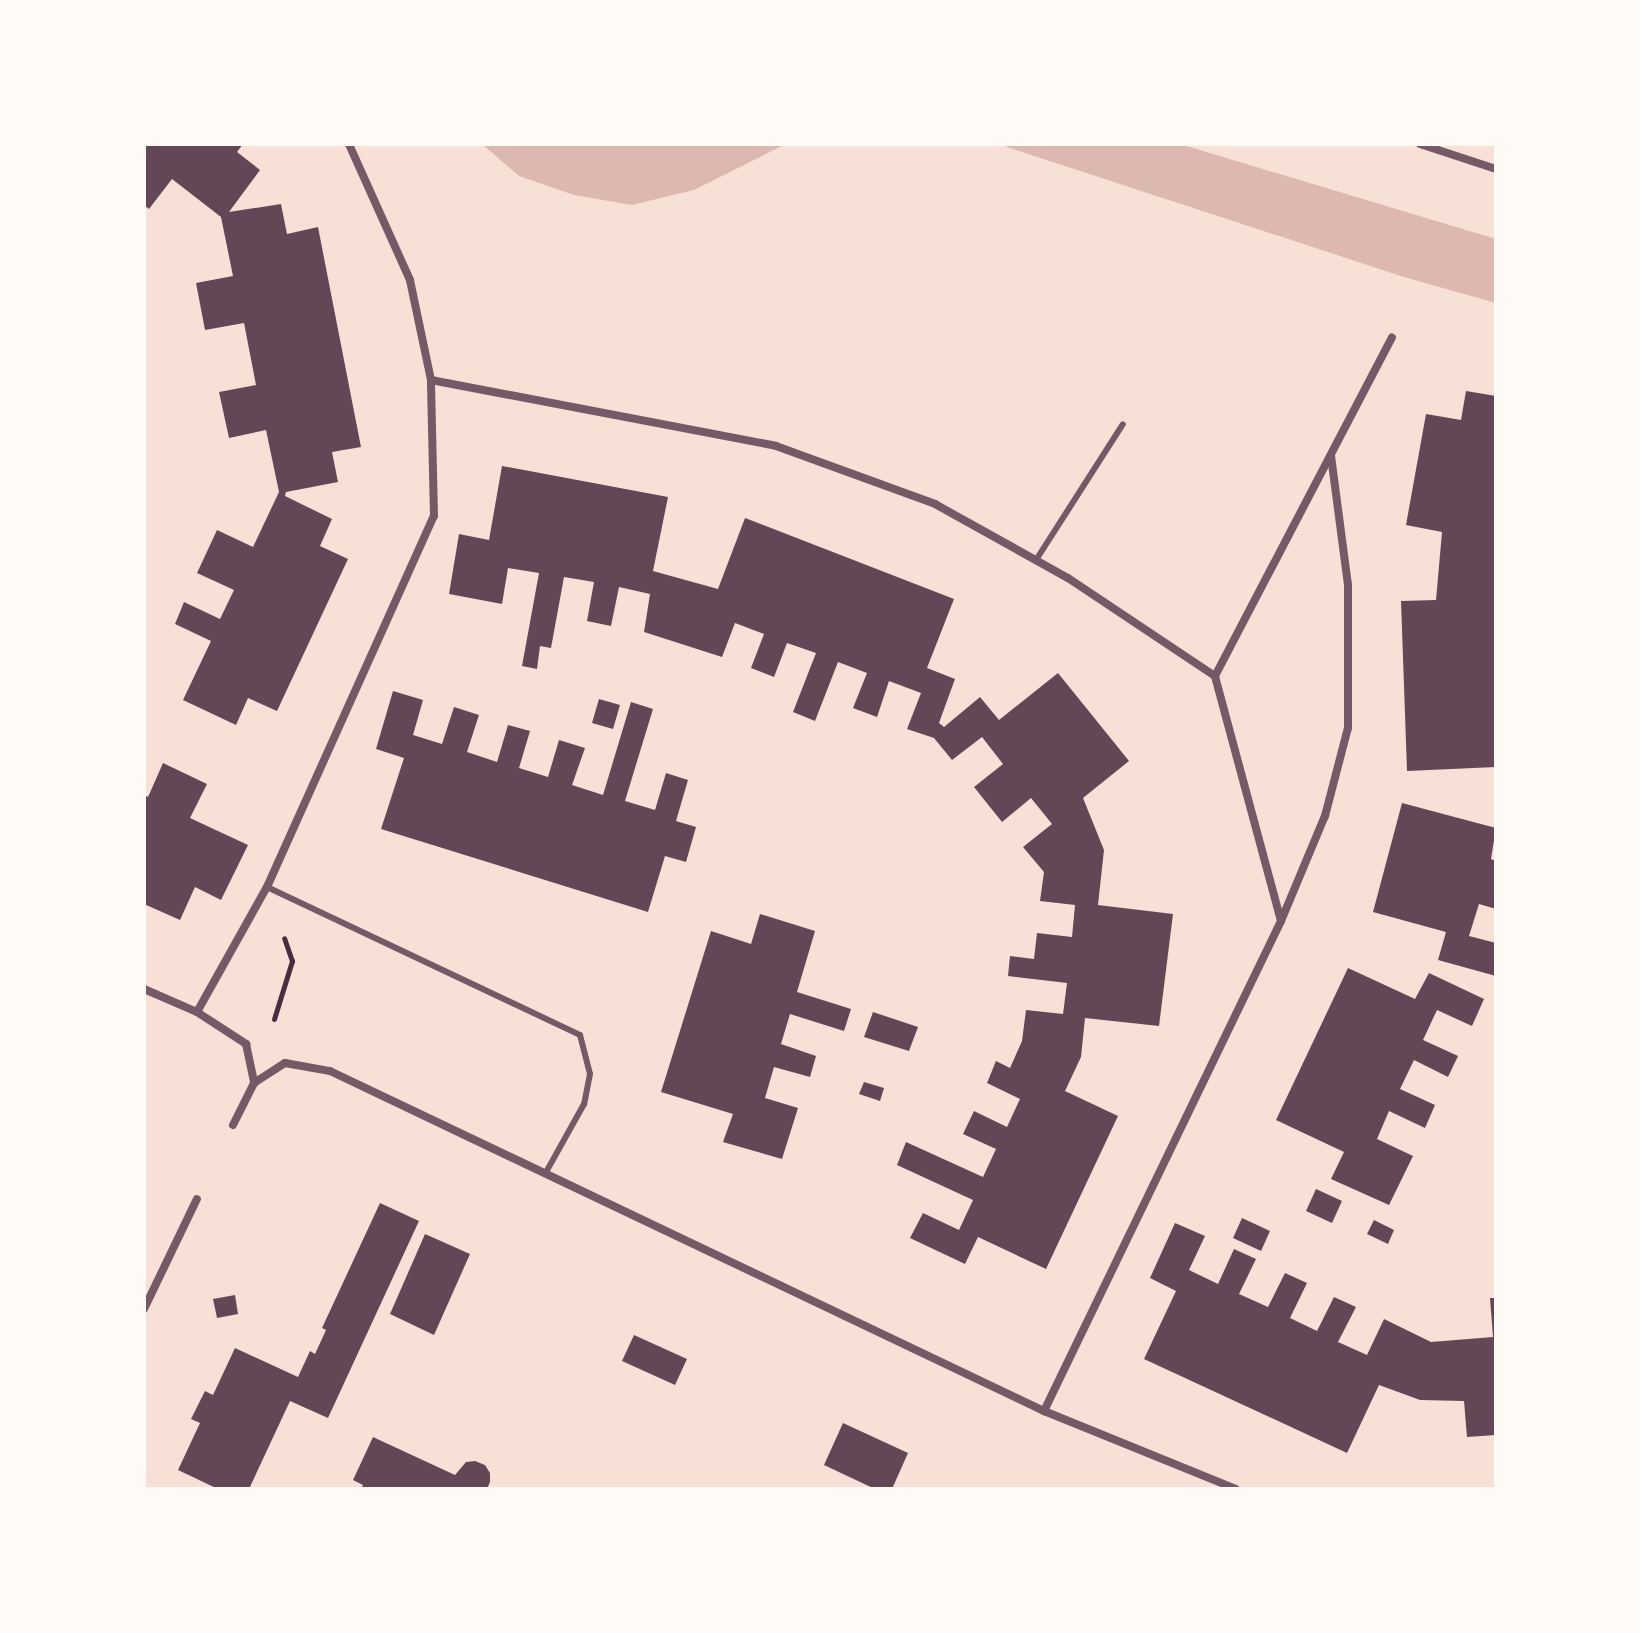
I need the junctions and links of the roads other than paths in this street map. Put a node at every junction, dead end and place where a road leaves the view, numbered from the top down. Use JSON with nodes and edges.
{"nodes":[{"id":1,"x":349,"y":144,"type":"edge"},
{"id":2,"x":1420,"y":144,"type":"edge"},
{"id":3,"x":1496,"y":169,"type":"edge"},
{"id":4,"x":1392,"y":338,"type":"dead end"},
{"id":5,"x":431,"y":380,"type":"junction"},
{"id":6,"x":1123,"y":424,"type":"dead end"},
{"id":7,"x":1331,"y":455,"type":"junction"},
{"id":8,"x":1036,"y":560,"type":"junction"},
{"id":9,"x":1215,"y":676,"type":"junction"},
{"id":10,"x":267,"y":887,"type":"junction"},
{"id":11,"x":1281,"y":921,"type":"junction"},
{"id":12,"x":144,"y":989,"type":"edge"},
{"id":13,"x":197,"y":1012,"type":"junction"},
{"id":14,"x":254,"y":1083,"type":"junction"},
{"id":15,"x":233,"y":1125,"type":"dead end"},
{"id":16,"x":545,"y":1174,"type":"junction"},
{"id":17,"x":197,"y":1199,"type":"dead end"},
{"id":18,"x":144,"y":1309,"type":"edge"},
{"id":19,"x":1044,"y":1411,"type":"junction"},
{"id":20,"x":1236,"y":1489,"type":"edge"}],
"edges":[{"from":1,"to":5,"type":"street"},
{"from":2,"to":3,"type":"street"},
{"from":4,"to":7,"type":"street"},
{"from":5,"to":8,"type":"street"},
{"from":5,"to":10,"type":"street"},
{"from":6,"to":8,"type":"lane"},
{"from":7,"to":9,"type":"street"},
{"from":7,"to":11,"type":"street"},
{"from":8,"to":9,"type":"street"},
{"from":9,"to":11,"type":"street"},
{"from":10,"to":13,"type":"street"},
{"from":10,"to":16,"type":"lane"},
{"from":11,"to":19,"type":"street"},
{"from":12,"to":13,"type":"street"},
{"from":13,"to":14,"type":"street"},
{"from":14,"to":15,"type":"street"},
{"from":14,"to":16,"type":"street"},
{"from":16,"to":19,"type":"street"},
{"from":17,"to":18,"type":"street"},
{"from":19,"to":20,"type":"street"}]}
